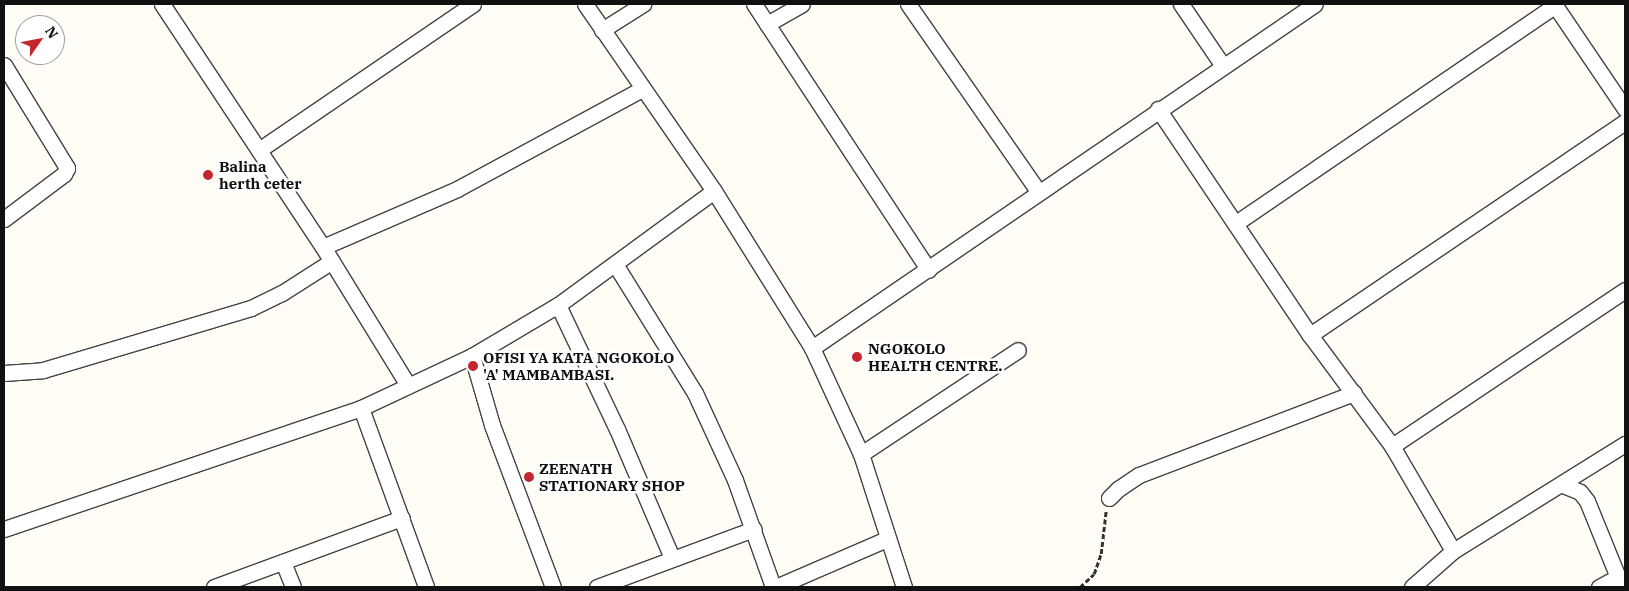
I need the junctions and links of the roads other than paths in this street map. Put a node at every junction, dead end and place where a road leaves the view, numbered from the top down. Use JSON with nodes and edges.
{"nodes":[{"id":1,"x":162,"y":4,"type":"edge"},
{"id":2,"x":473,"y":4,"type":"edge"},
{"id":3,"x":585,"y":4,"type":"edge"},
{"id":4,"x":643,"y":4,"type":"edge"},
{"id":5,"x":754,"y":4,"type":"edge"},
{"id":6,"x":802,"y":4,"type":"edge"},
{"id":7,"x":908,"y":4,"type":"edge"},
{"id":8,"x":1181,"y":4,"type":"edge"},
{"id":9,"x":1316,"y":4,"type":"edge"},
{"id":10,"x":1555,"y":4,"type":"edge"},
{"id":11,"x":768,"y":24,"type":"junction"},
{"id":12,"x":602,"y":30,"type":"junction"},
{"id":13,"x":4,"y":65,"type":"edge"},
{"id":14,"x":1223,"y":66,"type":"junction"},
{"id":15,"x":642,"y":89,"type":"junction"},
{"id":16,"x":1158,"y":109,"type":"junction"},
{"id":17,"x":1625,"y":109,"type":"edge"},
{"id":18,"x":1625,"y":122,"type":"edge"},
{"id":19,"x":259,"y":150,"type":"junction"},
{"id":20,"x":714,"y":191,"type":"junction"},
{"id":21,"x":1038,"y":191,"type":"junction"},
{"id":22,"x":4,"y":219,"type":"edge"},
{"id":23,"x":1236,"y":223,"type":"junction"},
{"id":24,"x":323,"y":247,"type":"junction"},
{"id":25,"x":332,"y":261,"type":"junction"},
{"id":26,"x":615,"y":264,"type":"junction"},
{"id":27,"x":929,"y":270,"type":"junction"},
{"id":28,"x":1625,"y":290,"type":"edge"},
{"id":29,"x":558,"y":305,"type":"junction"},
{"id":30,"x":1310,"y":335,"type":"junction"},
{"id":31,"x":812,"y":348,"type":"junction"},
{"id":32,"x":1018,"y":350,"type":"dead end"},
{"id":33,"x":472,"y":356,"type":"junction"},
{"id":34,"x":4,"y":373,"type":"edge"},
{"id":35,"x":408,"y":385,"type":"junction"},
{"id":36,"x":1354,"y":393,"type":"junction"},
{"id":37,"x":361,"y":408,"type":"junction"},
{"id":38,"x":1392,"y":446,"type":"junction"},
{"id":39,"x":1622,"y":448,"type":"edge"},
{"id":40,"x":861,"y":454,"type":"junction"},
{"id":41,"x":1563,"y":485,"type":"junction"},
{"id":42,"x":1109,"y":498,"type":"road end"},
{"id":43,"x":402,"y":518,"type":"junction"},
{"id":44,"x":4,"y":529,"type":"edge"},
{"id":45,"x":754,"y":529,"type":"junction"},
{"id":46,"x":887,"y":539,"type":"junction"},
{"id":47,"x":1453,"y":551,"type":"junction"},
{"id":48,"x":672,"y":558,"type":"junction"},
{"id":49,"x":283,"y":562,"type":"junction"},
{"id":50,"x":1620,"y":582,"type":"edge"},
{"id":51,"x":214,"y":587,"type":"edge"},
{"id":52,"x":293,"y":587,"type":"edge"},
{"id":53,"x":426,"y":587,"type":"edge"},
{"id":54,"x":552,"y":587,"type":"edge"},
{"id":55,"x":597,"y":587,"type":"edge"},
{"id":56,"x":774,"y":587,"type":"edge"},
{"id":57,"x":904,"y":587,"type":"edge"},
{"id":58,"x":1412,"y":587,"type":"edge"},
{"id":59,"x":1599,"y":587,"type":"edge"}],
"edges":[{"from":1,"to":19,"type":"street"},
{"from":2,"to":19,"type":"street"},
{"from":3,"to":12,"type":"street"},
{"from":4,"to":12,"type":"street"},
{"from":5,"to":11,"type":"street"},
{"from":6,"to":11,"type":"street"},
{"from":7,"to":21,"type":"street"},
{"from":8,"to":14,"type":"street"},
{"from":9,"to":14,"type":"street"},
{"from":10,"to":17,"type":"street"},
{"from":10,"to":23,"type":"street"},
{"from":11,"to":27,"type":"street"},
{"from":12,"to":15,"type":"street"},
{"from":13,"to":22,"type":"street"},
{"from":14,"to":16,"type":"street"},
{"from":15,"to":20,"type":"street"},
{"from":15,"to":24,"type":"street"},
{"from":16,"to":21,"type":"street"},
{"from":16,"to":23,"type":"street"},
{"from":18,"to":30,"type":"street"},
{"from":19,"to":24,"type":"street"},
{"from":20,"to":26,"type":"street"},
{"from":20,"to":31,"type":"street"},
{"from":21,"to":27,"type":"street"},
{"from":23,"to":30,"type":"street"},
{"from":24,"to":25,"type":"street"},
{"from":25,"to":34,"type":"street"},
{"from":25,"to":35,"type":"street"},
{"from":26,"to":29,"type":"street"},
{"from":26,"to":45,"type":"street"},
{"from":27,"to":31,"type":"street"},
{"from":28,"to":38,"type":"street"},
{"from":29,"to":33,"type":"street"},
{"from":29,"to":48,"type":"street"},
{"from":30,"to":36,"type":"street"},
{"from":31,"to":40,"type":"street"},
{"from":32,"to":40,"type":"street"},
{"from":33,"to":35,"type":"street"},
{"from":33,"to":54,"type":"street"},
{"from":35,"to":37,"type":"street"},
{"from":36,"to":38,"type":"street"},
{"from":36,"to":42,"type":"street"},
{"from":37,"to":43,"type":"street"},
{"from":37,"to":44,"type":"street"},
{"from":38,"to":47,"type":"street"},
{"from":39,"to":41,"type":"street"},
{"from":40,"to":46,"type":"street"},
{"from":41,"to":47,"type":"street"},
{"from":41,"to":50,"type":"street"},
{"from":43,"to":49,"type":"street"},
{"from":43,"to":53,"type":"street"},
{"from":45,"to":48,"type":"street"},
{"from":45,"to":56,"type":"street"},
{"from":46,"to":56,"type":"street"},
{"from":46,"to":57,"type":"street"},
{"from":47,"to":58,"type":"street"},
{"from":48,"to":55,"type":"street"},
{"from":49,"to":51,"type":"street"},
{"from":49,"to":52,"type":"street"},
{"from":50,"to":59,"type":"street"}]}
